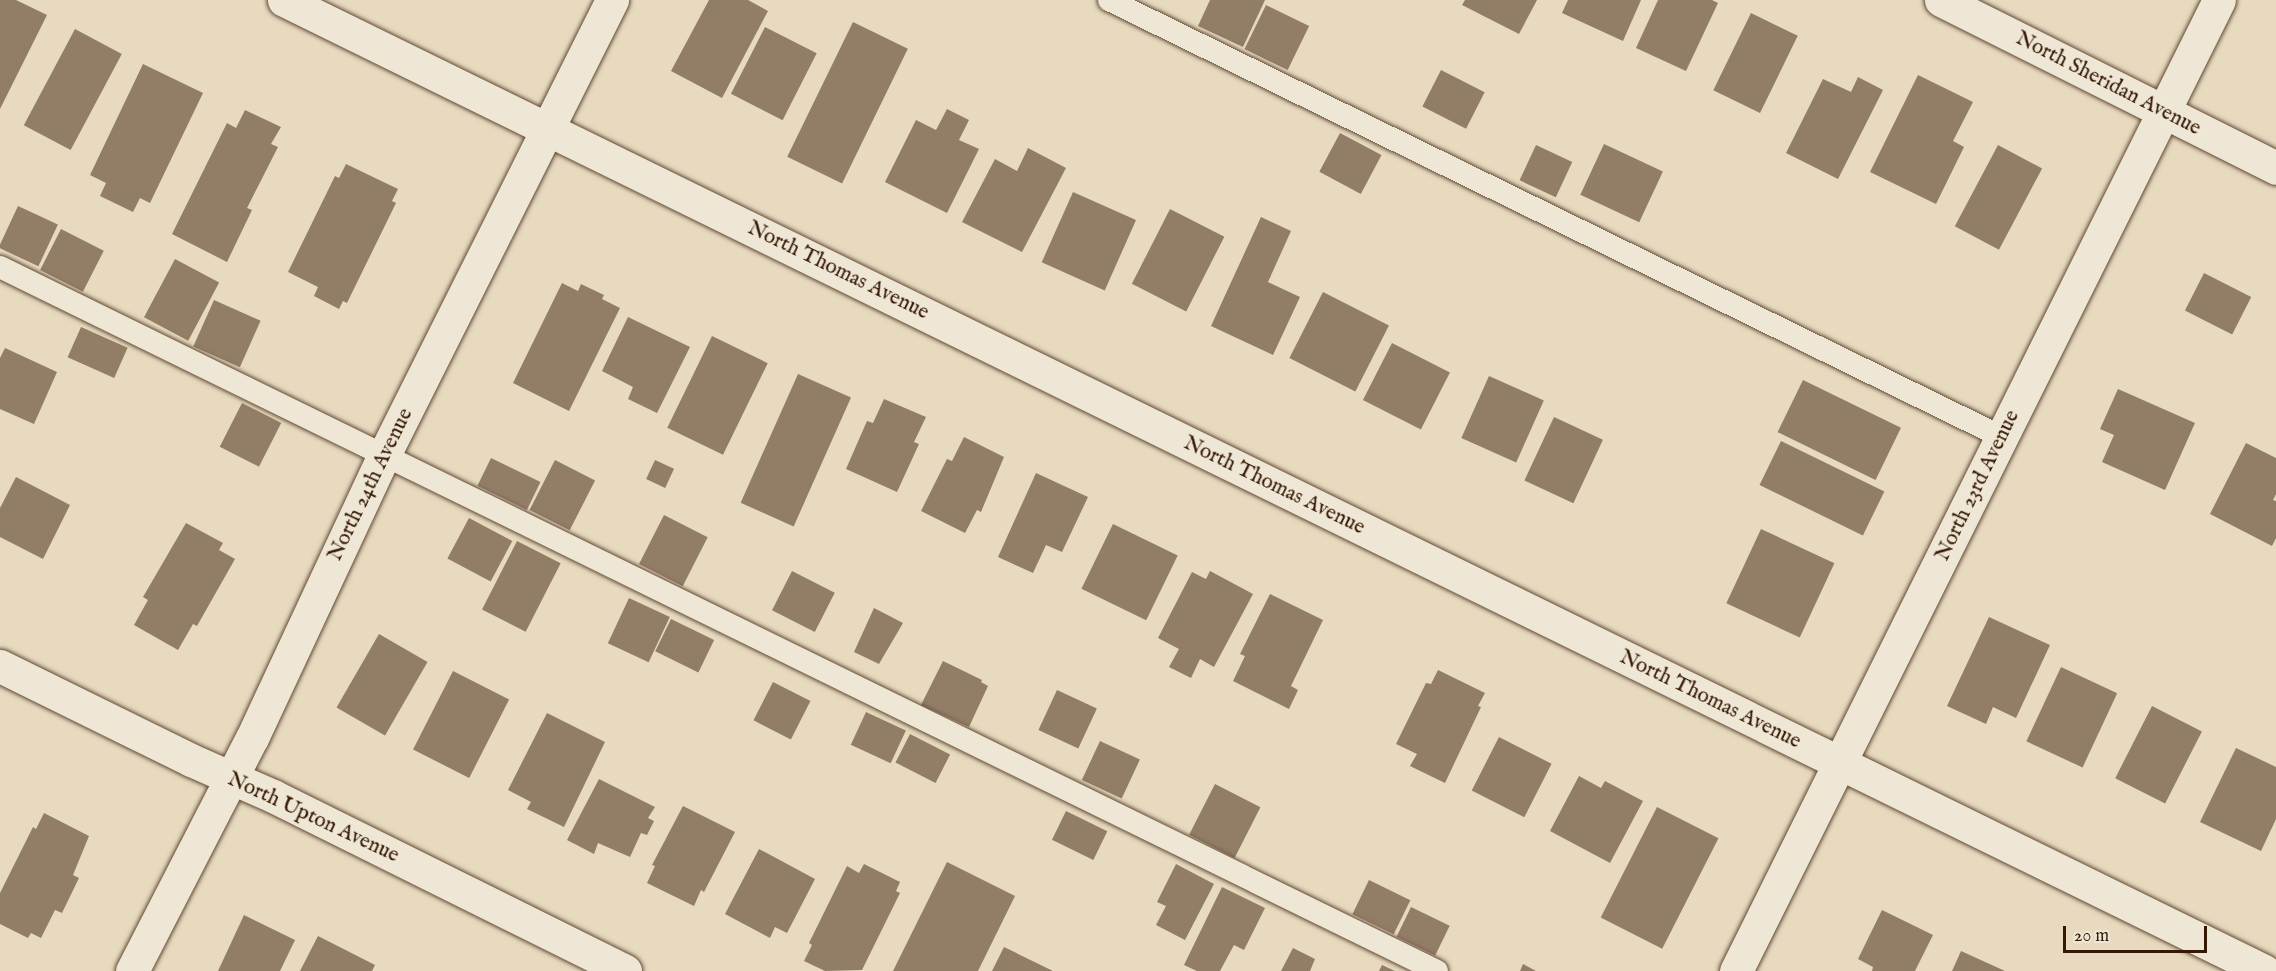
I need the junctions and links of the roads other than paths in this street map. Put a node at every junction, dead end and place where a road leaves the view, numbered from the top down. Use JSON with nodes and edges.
{"nodes":[{"id":1,"x":284,"y":0,"type":"edge"},
{"id":2,"x":612,"y":0,"type":"edge"},
{"id":3,"x":1109,"y":0,"type":"edge"},
{"id":4,"x":1941,"y":0,"type":"edge"},
{"id":5,"x":2219,"y":0,"type":"edge"},
{"id":6,"x":2164,"y":112,"type":"junction"},
{"id":7,"x":548,"y":128,"type":"junction"},
{"id":8,"x":2276,"y":168,"type":"edge"},
{"id":9,"x":0,"y":267,"type":"edge"},
{"id":10,"x":2002,"y":437,"type":"junction"},
{"id":11,"x":384,"y":455,"type":"junction"},
{"id":12,"x":0,"y":666,"type":"edge"},
{"id":13,"x":1839,"y":763,"type":"junction"},
{"id":14,"x":232,"y":779,"type":"junction"},
{"id":15,"x":132,"y":971,"type":"edge"},
{"id":16,"x":624,"y":971,"type":"edge"},
{"id":17,"x":1437,"y":971,"type":"edge"},
{"id":18,"x":1736,"y":971,"type":"edge"},
{"id":19,"x":2264,"y":971,"type":"edge"}],
"edges":[{"from":1,"to":7,"type":"street","name":"North Thomas Avenue"},
{"from":2,"to":7,"type":"street","name":"North 24th Avenue"},
{"from":3,"to":10,"type":"lane"},
{"from":4,"to":6,"type":"street","name":"North Sheridan Avenue"},
{"from":5,"to":6,"type":"street","name":"North 23rd Avenue"},
{"from":6,"to":8,"type":"street","name":"North Sheridan Avenue"},
{"from":6,"to":10,"type":"street","name":"North 23rd Avenue"},
{"from":7,"to":11,"type":"street","name":"North 24th Avenue"},
{"from":7,"to":13,"type":"street","name":"North Thomas Avenue"},
{"from":9,"to":11,"type":"lane"},
{"from":10,"to":13,"type":"street","name":"North 23rd Avenue"},
{"from":11,"to":14,"type":"street","name":"North 24th Avenue"},
{"from":11,"to":17,"type":"lane"},
{"from":12,"to":14,"type":"street","name":"North Upton Avenue"},
{"from":13,"to":18,"type":"street","name":"North 23rd Avenue"},
{"from":13,"to":19,"type":"street","name":"North Thomas Avenue"},
{"from":14,"to":15,"type":"street","name":"North 24th Avenue"},
{"from":14,"to":16,"type":"street","name":"North Upton Avenue"}]}
